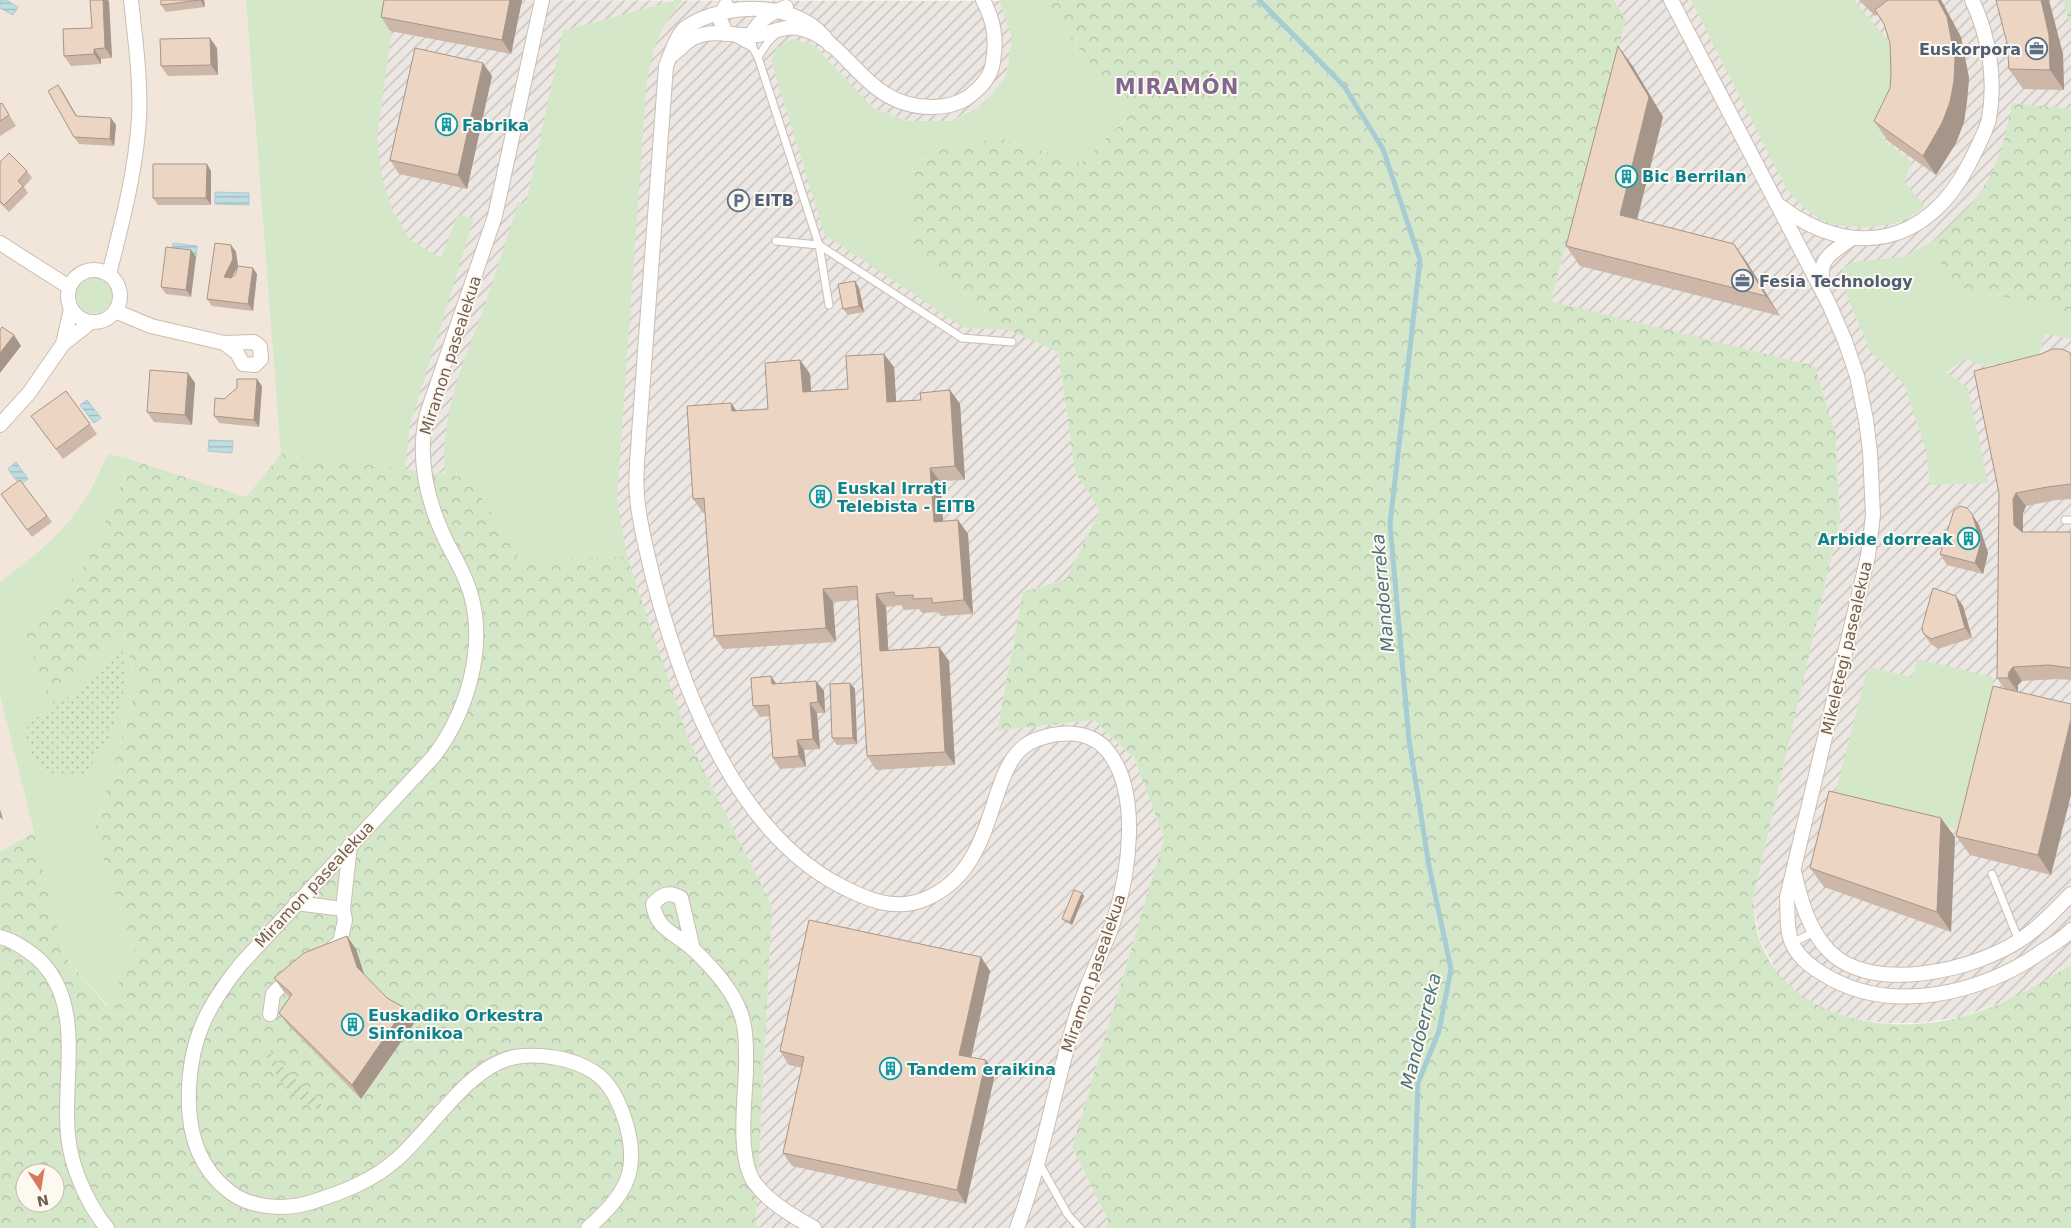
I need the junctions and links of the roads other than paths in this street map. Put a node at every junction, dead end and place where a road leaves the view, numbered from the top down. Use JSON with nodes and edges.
{"nodes":[{"id":1,"x":131,"y":0,"type":"edge"},
{"id":2,"x":542,"y":0,"type":"edge"},
{"id":3,"x":983,"y":0,"type":"edge"},
{"id":4,"x":1671,"y":0,"type":"edge"},
{"id":5,"x":1972,"y":0,"type":"edge"},
{"id":6,"x":726,"y":5,"type":"junction"},
{"id":7,"x":786,"y":7,"type":"junction"},
{"id":8,"x":782,"y":29,"type":"junction"},
{"id":9,"x":726,"y":34,"type":"junction"},
{"id":10,"x":752,"y":42,"type":"junction"},
{"id":11,"x":830,"y":45,"type":"junction"},
{"id":12,"x":670,"y":57,"type":"junction"},
{"id":13,"x":758,"y":57,"type":"junction"},
{"id":14,"x":1777,"y":204,"type":"junction"},
{"id":15,"x":1852,"y":238,"type":"junction"},
{"id":16,"x":776,"y":241,"type":"dead end"},
{"id":17,"x":0,"y":243,"type":"edge"},
{"id":18,"x":819,"y":245,"type":"junction"},
{"id":19,"x":109,"y":274,"type":"junction"},
{"id":20,"x":69,"y":287,"type":"junction"},
{"id":21,"x":1829,"y":304,"type":"junction"},
{"id":22,"x":829,"y":305,"type":"dead end"},
{"id":23,"x":71,"y":309,"type":"junction"},
{"id":24,"x":115,"y":311,"type":"junction"},
{"id":25,"x":91,"y":322,"type":"junction"},
{"id":26,"x":1012,"y":342,"type":"dead end"},
{"id":27,"x":64,"y":344,"type":"junction"},
{"id":28,"x":240,"y":348,"type":"dead end"},
{"id":29,"x":0,"y":425,"type":"edge"},
{"id":30,"x":350,"y":845,"type":"junction"},
{"id":31,"x":1793,"y":867,"type":"junction"},
{"id":32,"x":1992,"y":874,"type":"dead end"},
{"id":33,"x":2071,"y":894,"type":"edge"},
{"id":34,"x":296,"y":903,"type":"junction"},
{"id":35,"x":343,"y":909,"type":"junction"},
{"id":36,"x":2071,"y":930,"type":"edge"},
{"id":37,"x":1814,"y":932,"type":"junction"},
{"id":38,"x":0,"y":937,"type":"edge"},
{"id":39,"x":2019,"y":941,"type":"junction"},
{"id":40,"x":1792,"y":943,"type":"junction"},
{"id":41,"x":693,"y":948,"type":"dead end"},
{"id":42,"x":317,"y":959,"type":"edge"},
{"id":43,"x":303,"y":968,"type":"edge"},
{"id":44,"x":270,"y":1014,"type":"dead end"},
{"id":45,"x":1037,"y":1158,"type":"junction"},
{"id":46,"x":107,"y":1228,"type":"edge"},
{"id":47,"x":588,"y":1228,"type":"edge"},
{"id":48,"x":814,"y":1228,"type":"edge"},
{"id":49,"x":1018,"y":1228,"type":"edge"},
{"id":50,"x":1080,"y":1228,"type":"edge"}],
"edges":[{"from":1,"to":19,"type":"street"},
{"from":2,"to":30,"type":"street","name":"Miramon pasealekua"},
{"from":3,"to":11,"type":"street","name":"Miramon pasealekua"},
{"from":4,"to":14,"type":"street","name":"Mikeletegi pasealekua"},
{"from":5,"to":15,"type":"street","name":"Mikeletegi pasealekua"},
{"from":6,"to":7,"type":"street","name":"Miramon pasealekua"},
{"from":6,"to":9,"type":"street"},
{"from":6,"to":12,"type":"street","name":"Miramon pasealekua"},
{"from":7,"to":10,"type":"street"},
{"from":7,"to":11,"type":"street","name":"Miramon pasealekua"},
{"from":8,"to":10,"type":"street","name":"Miramon pasealekua"},
{"from":8,"to":11,"type":"street","name":"Miramon pasealekua"},
{"from":8,"to":13,"type":"lane"},
{"from":9,"to":10,"type":"street","name":"Miramon pasealekua"},
{"from":9,"to":12,"type":"street","name":"Miramon pasealekua"},
{"from":10,"to":13,"type":"lane"},
{"from":12,"to":45,"type":"street","name":"Miramon pasealekua"},
{"from":13,"to":18,"type":"lane"},
{"from":14,"to":15,"type":"street","name":"Mikeletegi pasealekua"},
{"from":14,"to":21,"type":"street","name":"Mikeletegi pasealekua"},
{"from":15,"to":21,"type":"street"},
{"from":16,"to":18,"type":"lane"},
{"from":17,"to":20,"type":"street"},
{"from":18,"to":22,"type":"lane"},
{"from":18,"to":26,"type":"lane"},
{"from":19,"to":20,"type":"street"},
{"from":19,"to":24,"type":"street"},
{"from":20,"to":23,"type":"street"},
{"from":21,"to":31,"type":"street","name":"Mikeletegi pasealekua"},
{"from":23,"to":25,"type":"street"},
{"from":23,"to":27,"type":"street"},
{"from":24,"to":25,"type":"street"},
{"from":24,"to":28,"type":"street"},
{"from":25,"to":27,"type":"street"},
{"from":27,"to":29,"type":"street"},
{"from":30,"to":34,"type":"street","name":"Miramon pasealekua"},
{"from":30,"to":35,"type":"street"},
{"from":31,"to":37,"type":"street","name":"Mikeletegi pasealekua"},
{"from":31,"to":40,"type":"street","name":"Mikeletegi pasealekua"},
{"from":32,"to":39,"type":"lane"},
{"from":33,"to":39,"type":"street","name":"Mikeletegi pasealekua"},
{"from":34,"to":35,"type":"street"},
{"from":34,"to":47,"type":"street","name":"Miramon pasealekua"},
{"from":35,"to":42,"type":"street"},
{"from":36,"to":40,"type":"street","name":"Mikeletegi pasealekua"},
{"from":37,"to":39,"type":"street","name":"Mikeletegi pasealekua"},
{"from":37,"to":40,"type":"lane"},
{"from":38,"to":46,"type":"street"},
{"from":41,"to":48,"type":"street"},
{"from":43,"to":44,"type":"street"},
{"from":45,"to":49,"type":"street","name":"Miramon pasealekua"},
{"from":45,"to":50,"type":"lane"}]}
